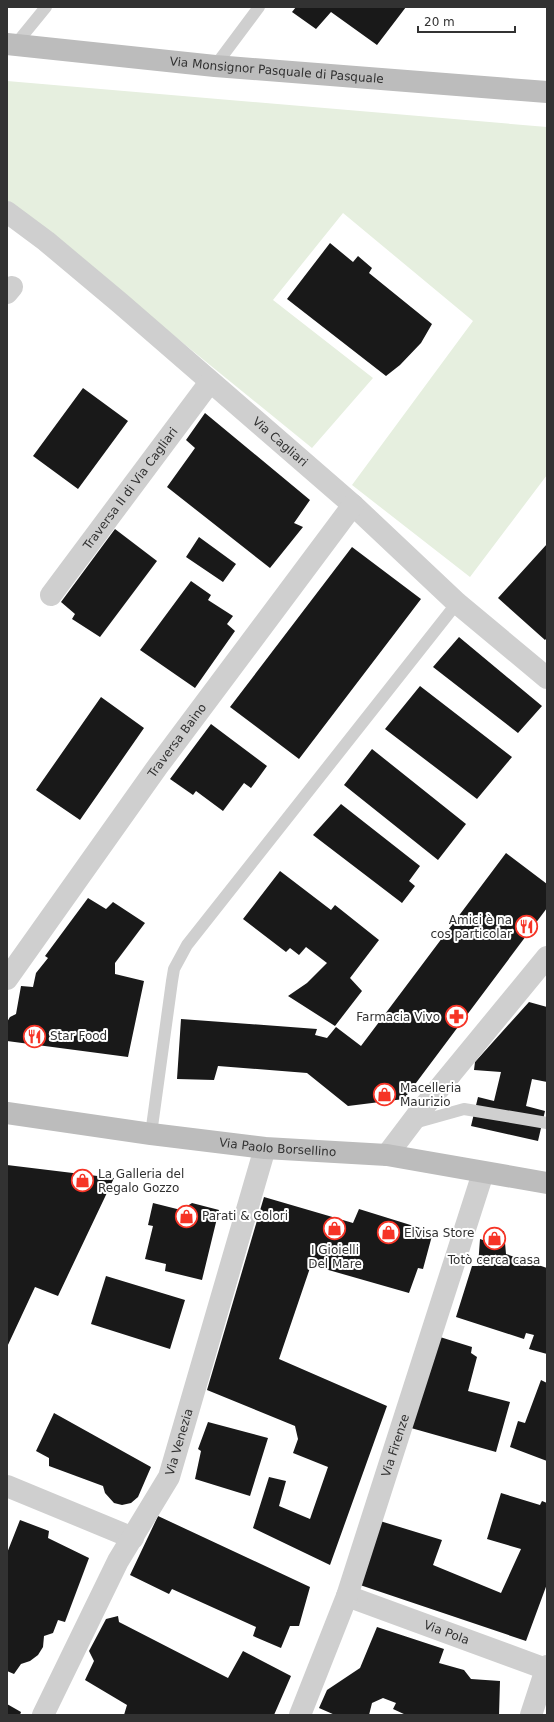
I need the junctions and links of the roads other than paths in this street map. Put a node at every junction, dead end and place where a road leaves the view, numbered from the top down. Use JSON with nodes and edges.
{"nodes":[{"id":1,"x":46,"y":7,"type":"edge"},
{"id":2,"x":259,"y":7,"type":"edge"},
{"id":3,"x":11,"y":45,"type":"edge"},
{"id":4,"x":215,"y":66,"type":"junction"},
{"id":5,"x":547,"y":92,"type":"edge"},
{"id":6,"x":7,"y":212,"type":"edge"},
{"id":7,"x":210,"y":382,"type":"junction"},
{"id":8,"x":353,"y":505,"type":"junction"},
{"id":9,"x":51,"y":595,"type":"dead end"},
{"id":10,"x":457,"y":603,"type":"junction"},
{"id":11,"x":547,"y":678,"type":"edge"},
{"id":12,"x":547,"y":957,"type":"edge"},
{"id":13,"x":7,"y":979,"type":"edge"},
{"id":14,"x":7,"y":1113,"type":"edge"},
{"id":15,"x":547,"y":1123,"type":"edge"},
{"id":16,"x":410,"y":1124,"type":"junction"},
{"id":17,"x":151,"y":1134,"type":"junction"},
{"id":18,"x":265,"y":1148,"type":"junction"},
{"id":19,"x":387,"y":1155,"type":"junction"},
{"id":20,"x":482,"y":1173,"type":"junction"},
{"id":21,"x":547,"y":1183,"type":"edge"},
{"id":22,"x":7,"y":1486,"type":"edge"},
{"id":23,"x":132,"y":1538,"type":"junction"},
{"id":24,"x":347,"y":1596,"type":"junction"},
{"id":25,"x":547,"y":1667,"type":"edge"},
{"id":26,"x":42,"y":1715,"type":"edge"},
{"id":27,"x":300,"y":1715,"type":"edge"},
{"id":28,"x":531,"y":1715,"type":"edge"}],
"edges":[{"from":1,"to":3,"type":"lane"},
{"from":2,"to":4,"type":"lane"},
{"from":3,"to":4,"type":"street","name":"Via Monsignor Pasquale di Pasquale"},
{"from":4,"to":5,"type":"street","name":"Via Monsignor Pasquale di Pasquale"},
{"from":6,"to":7,"type":"street","name":"Via Cagliari"},
{"from":7,"to":8,"type":"street","name":"Via Cagliari"},
{"from":7,"to":9,"type":"street","name":"Traversa II di Via Cagliari"},
{"from":8,"to":10,"type":"street","name":"Via Cagliari"},
{"from":8,"to":13,"type":"street","name":"Traversa Baino"},
{"from":10,"to":11,"type":"street","name":"Via Cagliari"},
{"from":10,"to":17,"type":"lane"},
{"from":12,"to":16,"type":"street"},
{"from":14,"to":17,"type":"street","name":"Via Paolo Borsellino"},
{"from":15,"to":16,"type":"lane"},
{"from":16,"to":19,"type":"street"},
{"from":17,"to":18,"type":"street","name":"Via Paolo Borsellino"},
{"from":18,"to":19,"type":"street","name":"Via Paolo Borsellino"},
{"from":18,"to":23,"type":"street","name":"Via Venezia"},
{"from":19,"to":20,"type":"street","name":"Via Paolo Borsellino"},
{"from":20,"to":21,"type":"street","name":"Via Paolo Borsellino"},
{"from":20,"to":24,"type":"street","name":"Via Firenze"},
{"from":22,"to":23,"type":"street"},
{"from":23,"to":26,"type":"street","name":"Via Venezia"},
{"from":24,"to":25,"type":"street","name":"Via Pola"},
{"from":24,"to":27,"type":"street","name":"Via Firenze"},
{"from":25,"to":28,"type":"street"}]}
